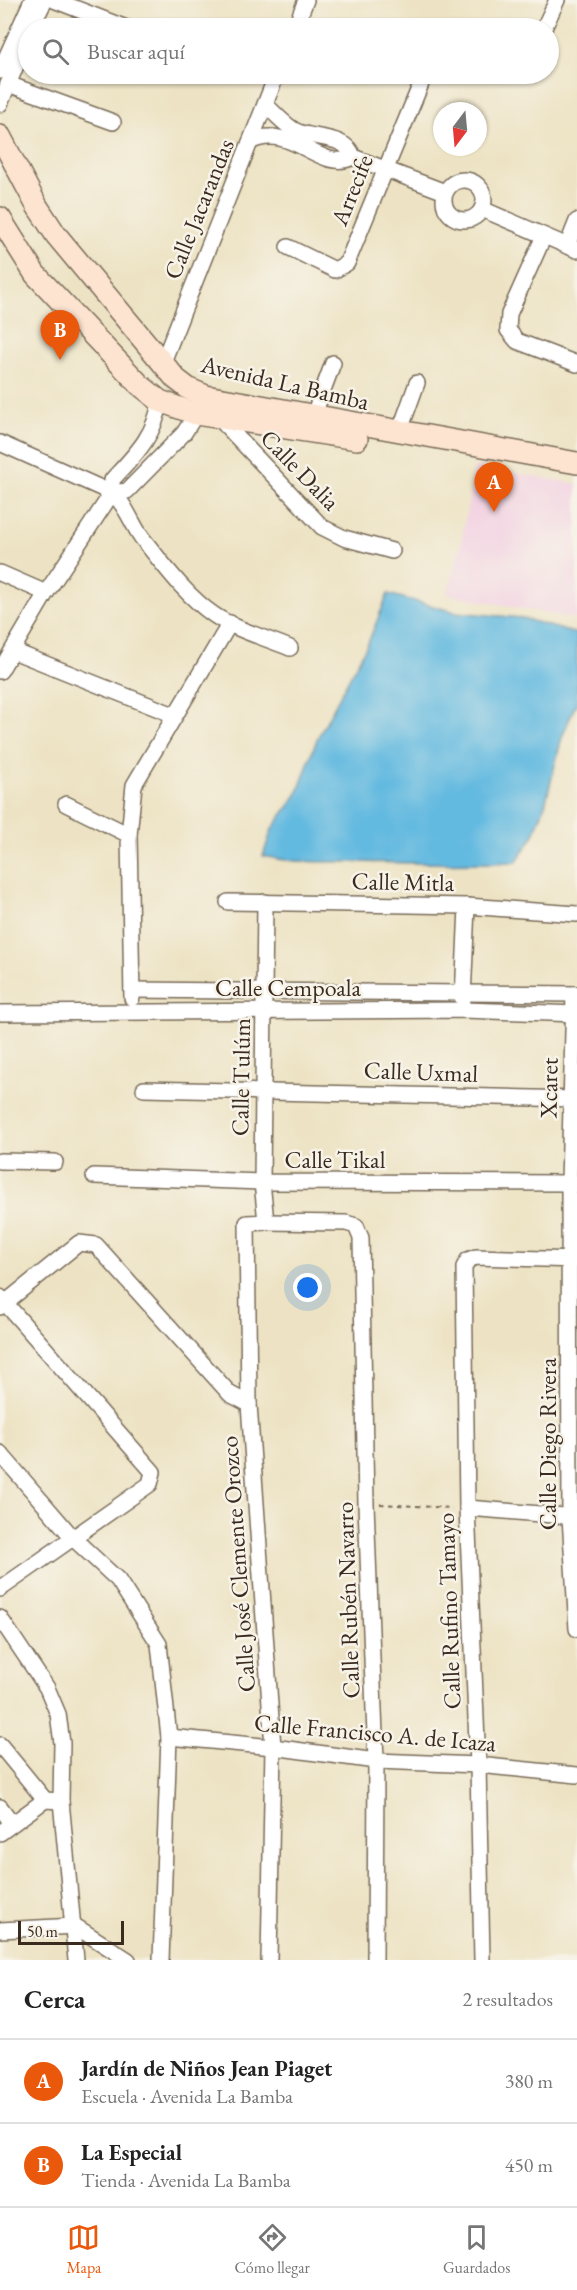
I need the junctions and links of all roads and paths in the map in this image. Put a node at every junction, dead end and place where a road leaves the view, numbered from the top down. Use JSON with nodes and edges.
{"nodes":[{"id":1,"x":32,"y":0,"type":"edge"},
{"id":2,"x":45,"y":0,"type":"edge"},
{"id":3,"x":54,"y":0,"type":"edge"},
{"id":4,"x":306,"y":0,"type":"edge"},
{"id":5,"x":556,"y":0,"type":"edge"},
{"id":6,"x":26,"y":18,"type":"edge"},
{"id":7,"x":36,"y":18,"type":"edge"},
{"id":8,"x":100,"y":18,"type":"edge"},
{"id":9,"x":299,"y":18,"type":"edge"},
{"id":10,"x":548,"y":18,"type":"edge"},
{"id":11,"x":18,"y":39,"type":"edge"},
{"id":12,"x":18,"y":53,"type":"edge"},
{"id":13,"x":4,"y":78,"type":"edge"},
{"id":14,"x":18,"y":84,"type":"edge"},
{"id":15,"x":19,"y":84,"type":"edge"},
{"id":16,"x":274,"y":84,"type":"edge"},
{"id":17,"x":421,"y":84,"type":"edge"},
{"id":18,"x":0,"y":104,"type":"edge"},
{"id":19,"x":266,"y":105,"type":"junction"},
{"id":20,"x":113,"y":122,"type":"dead end"},
{"id":21,"x":0,"y":136,"type":"edge"},
{"id":22,"x":250,"y":142,"type":"junction"},
{"id":23,"x":353,"y":157,"type":"junction"},
{"id":24,"x":385,"y":170,"type":"junction"},
{"id":25,"x":9,"y":175,"type":"edge"},
{"id":26,"x":445,"y":192,"type":"junction"},
{"id":27,"x":482,"y":209,"type":"junction"},
{"id":28,"x":0,"y":218,"type":"edge"},
{"id":29,"x":577,"y":221,"type":"edge"},
{"id":30,"x":544,"y":236,"type":"junction"},
{"id":31,"x":288,"y":247,"type":"dead end"},
{"id":32,"x":572,"y":248,"type":"edge"},
{"id":33,"x":163,"y":362,"type":"junction"},
{"id":34,"x":333,"y":363,"type":"dead end"},
{"id":35,"x":577,"y":364,"type":"edge"},
{"id":36,"x":176,"y":379,"type":"junction"},
{"id":37,"x":417,"y":383,"type":"dead end"},
{"id":38,"x":140,"y":385,"type":"junction"},
{"id":39,"x":160,"y":401,"type":"junction"},
{"id":40,"x":197,"y":404,"type":"junction"},
{"id":41,"x":313,"y":417,"type":"junction"},
{"id":42,"x":219,"y":418,"type":"junction"},
{"id":43,"x":399,"y":433,"type":"junction"},
{"id":44,"x":0,"y":443,"type":"edge"},
{"id":45,"x":577,"y":464,"type":"edge"},
{"id":46,"x":577,"y":474,"type":"edge"},
{"id":47,"x":112,"y":493,"type":"junction"},
{"id":48,"x":392,"y":550,"type":"dead end"},
{"id":49,"x":0,"y":573,"type":"edge"},
{"id":50,"x":46,"y":594,"type":"junction"},
{"id":51,"x":230,"y":623,"type":"junction"},
{"id":52,"x":290,"y":648,"type":"dead end"},
{"id":53,"x":13,"y":651,"type":"junction"},
{"id":54,"x":0,"y":671,"type":"edge"},
{"id":55,"x":174,"y":715,"type":"junction"},
{"id":56,"x":66,"y":804,"type":"dead end"},
{"id":57,"x":129,"y":835,"type":"junction"},
{"id":58,"x":228,"y":902,"type":"dead end"},
{"id":59,"x":266,"y":902,"type":"junction"},
{"id":60,"x":467,"y":906,"type":"junction"},
{"id":61,"x":577,"y":914,"type":"edge"},
{"id":62,"x":132,"y":990,"type":"junction"},
{"id":63,"x":264,"y":990,"type":"junction"},
{"id":64,"x":463,"y":991,"type":"junction"},
{"id":65,"x":575,"y":994,"type":"edge"},
{"id":66,"x":464,"y":1010,"type":"junction"},
{"id":67,"x":132,"y":1011,"type":"junction"},
{"id":68,"x":264,"y":1011,"type":"junction"},
{"id":69,"x":0,"y":1013,"type":"edge"},
{"id":70,"x":574,"y":1014,"type":"edge"},
{"id":71,"x":144,"y":1089,"type":"dead end"},
{"id":72,"x":263,"y":1090,"type":"junction"},
{"id":73,"x":575,"y":1099,"type":"edge"},
{"id":74,"x":0,"y":1161,"type":"edge"},
{"id":75,"x":55,"y":1162,"type":"dead end"},
{"id":76,"x":93,"y":1176,"type":"dead end"},
{"id":77,"x":262,"y":1182,"type":"junction"},
{"id":78,"x":573,"y":1183,"type":"edge"},
{"id":79,"x":266,"y":1222,"type":"junction"},
{"id":80,"x":574,"y":1259,"type":"edge"},
{"id":81,"x":2,"y":1302,"type":"edge"},
{"id":82,"x":249,"y":1404,"type":"junction"},
{"id":83,"x":0,"y":1453,"type":"edge"},
{"id":84,"x":366,"y":1504,"type":"junction"},
{"id":85,"x":467,"y":1508,"type":"junction"},
{"id":86,"x":574,"y":1517,"type":"edge"},
{"id":87,"x":74,"y":1539,"type":"junction"},
{"id":88,"x":0,"y":1589,"type":"edge"},
{"id":89,"x":0,"y":1618,"type":"edge"},
{"id":90,"x":577,"y":1629,"type":"edge"},
{"id":91,"x":169,"y":1737,"type":"junction"},
{"id":92,"x":0,"y":1745,"type":"edge"},
{"id":93,"x":273,"y":1747,"type":"junction"},
{"id":94,"x":376,"y":1761,"type":"junction"},
{"id":95,"x":478,"y":1765,"type":"junction"},
{"id":96,"x":577,"y":1775,"type":"edge"},
{"id":97,"x":45,"y":1800,"type":"junction"},
{"id":98,"x":61,"y":1801,"type":"junction"},
{"id":99,"x":0,"y":1807,"type":"edge"},
{"id":100,"x":6,"y":1828,"type":"edge"},
{"id":101,"x":75,"y":1926,"type":"junction"},
{"id":102,"x":0,"y":1930,"type":"edge"},
{"id":103,"x":76,"y":1960,"type":"edge"},
{"id":104,"x":128,"y":1960,"type":"edge"},
{"id":105,"x":161,"y":1960,"type":"edge"},
{"id":106,"x":269,"y":1960,"type":"edge"},
{"id":107,"x":375,"y":1960,"type":"edge"},
{"id":108,"x":482,"y":1960,"type":"edge"}],
"edges":[{"from":1,"to":6,"type":"street"},
{"from":2,"to":7,"type":"street"},
{"from":3,"to":8,"type":"street"},
{"from":4,"to":9,"type":"street"},
{"from":5,"to":10,"type":"street"},
{"from":11,"to":13,"type":"street"},
{"from":12,"to":13,"type":"street"},
{"from":13,"to":14,"type":"street"},
{"from":13,"to":18,"type":"street"},
{"from":15,"to":20,"type":"street"},
{"from":16,"to":19,"type":"street","name":"Calle Jacarandas"},
{"from":17,"to":24,"type":"street","name":"Arrecife"},
{"from":19,"to":22,"type":"street","name":"Calle Jacarandas"},
{"from":19,"to":23,"type":"street"},
{"from":21,"to":25,"type":"street","name":"Avenida La Bamba"},
{"from":22,"to":23,"type":"street"},
{"from":22,"to":33,"type":"street","name":"Calle Jacarandas"},
{"from":23,"to":24,"type":"street"},
{"from":24,"to":26,"type":"street"},
{"from":24,"to":31,"type":"street","name":"Arrecife"},
{"from":25,"to":33,"type":"street","name":"Avenida La Bamba"},
{"from":26,"to":27,"type":"street"},
{"from":26,"to":27,"type":"street"},
{"from":27,"to":30,"type":"street"},
{"from":28,"to":38,"type":"street","name":"Avenida La Bamba"},
{"from":29,"to":32,"type":"street"},
{"from":30,"to":32,"type":"street"},
{"from":30,"to":35,"type":"street"},
{"from":33,"to":36,"type":"street","name":"Avenida La Bamba"},
{"from":33,"to":38,"type":"street"},
{"from":34,"to":41,"type":"street"},
{"from":36,"to":39,"type":"street"},
{"from":36,"to":40,"type":"street","name":"Avenida La Bamba"},
{"from":37,"to":43,"type":"street"},
{"from":38,"to":39,"type":"street","name":"Avenida La Bamba"},
{"from":39,"to":40,"type":"street","name":"Avenida La Bamba"},
{"from":39,"to":47,"type":"street"},
{"from":40,"to":41,"type":"street","name":"Avenida La Bamba"},
{"from":40,"to":42,"type":"street","name":"Avenida La Bamba"},
{"from":40,"to":47,"type":"street"},
{"from":41,"to":43,"type":"street","name":"Avenida La Bamba"},
{"from":42,"to":46,"type":"street","name":"Avenida La Bamba"},
{"from":42,"to":48,"type":"street","name":"Calle Dalia"},
{"from":43,"to":45,"type":"street","name":"Avenida La Bamba"},
{"from":44,"to":47,"type":"street"},
{"from":47,"to":50,"type":"street"},
{"from":47,"to":51,"type":"street"},
{"from":49,"to":50,"type":"street"},
{"from":50,"to":53,"type":"street"},
{"from":51,"to":52,"type":"street"},
{"from":51,"to":55,"type":"street"},
{"from":53,"to":54,"type":"street"},
{"from":53,"to":55,"type":"street"},
{"from":55,"to":57,"type":"street"},
{"from":56,"to":57,"type":"street"},
{"from":57,"to":62,"type":"street"},
{"from":58,"to":59,"type":"street","name":"Calle Mitla"},
{"from":59,"to":60,"type":"street","name":"Calle Mitla"},
{"from":59,"to":63,"type":"street","name":"Calle Tulúm"},
{"from":60,"to":61,"type":"street","name":"Calle Mitla"},
{"from":60,"to":64,"type":"street"},
{"from":62,"to":63,"type":"street","name":"Calle Cempoala"},
{"from":62,"to":67,"type":"street"},
{"from":63,"to":64,"type":"street","name":"Calle Cempoala"},
{"from":63,"to":68,"type":"street","name":"Calle Tulúm"},
{"from":64,"to":65,"type":"street","name":"Calle Cempoala"},
{"from":64,"to":66,"type":"street"},
{"from":65,"to":70,"type":"street","name":"Xcaret"},
{"from":66,"to":68,"type":"street","name":"Calle Cempoala"},
{"from":66,"to":70,"type":"street","name":"Calle Cempoala"},
{"from":67,"to":68,"type":"street","name":"Calle Cempoala"},
{"from":67,"to":69,"type":"street","name":"Calle Cempoala"},
{"from":68,"to":72,"type":"street","name":"Calle Tulúm"},
{"from":70,"to":73,"type":"street","name":"Xcaret"},
{"from":71,"to":72,"type":"street","name":"Calle Uxmal"},
{"from":72,"to":73,"type":"street","name":"Calle Uxmal"},
{"from":72,"to":77,"type":"street","name":"Calle Tulúm"},
{"from":73,"to":78,"type":"street","name":"Xcaret"},
{"from":74,"to":75,"type":"street"},
{"from":76,"to":77,"type":"street","name":"Calle Tikal"},
{"from":77,"to":78,"type":"street","name":"Calle Tikal"},
{"from":77,"to":79,"type":"street"},
{"from":78,"to":80,"type":"street","name":"Xcaret"},
{"from":79,"to":82,"type":"street","name":"Calle José Clemente Orozco"},
{"from":79,"to":84,"type":"street","name":"Calle Rubén Navarro"},
{"from":80,"to":85,"type":"street","name":"Calle Rufino Tamayo"},
{"from":80,"to":86,"type":"street","name":"Calle Diego Rivera"},
{"from":81,"to":82,"type":"street"},
{"from":81,"to":87,"type":"street"},
{"from":82,"to":93,"type":"street","name":"Calle José Clemente Orozco"},
{"from":83,"to":87,"type":"street"},
{"from":84,"to":85,"type":"path"},
{"from":84,"to":94,"type":"street","name":"Calle Rubén Navarro"},
{"from":85,"to":86,"type":"street"},
{"from":85,"to":95,"type":"street","name":"Calle Rufino Tamayo"},
{"from":86,"to":90,"type":"street","name":"Calle Diego Rivera"},
{"from":87,"to":88,"type":"street"},
{"from":87,"to":91,"type":"street"},
{"from":89,"to":98,"type":"street"},
{"from":91,"to":93,"type":"street","name":"Calle Francisco A. de Icaza"},
{"from":91,"to":105,"type":"street"},
{"from":92,"to":97,"type":"street"},
{"from":93,"to":94,"type":"street","name":"Calle Francisco A. de Icaza"},
{"from":93,"to":106,"type":"street","name":"Calle José Clemente Orozco"},
{"from":94,"to":95,"type":"street","name":"Calle Francisco A. de Icaza"},
{"from":94,"to":107,"type":"street","name":"Calle Rubén Navarro"},
{"from":95,"to":96,"type":"street","name":"Calle Francisco A. de Icaza"},
{"from":95,"to":108,"type":"street","name":"Calle Rufino Tamayo"},
{"from":97,"to":98,"type":"street"},
{"from":97,"to":100,"type":"street"},
{"from":98,"to":101,"type":"street"},
{"from":99,"to":100,"type":"street"},
{"from":101,"to":102,"type":"street"},
{"from":101,"to":103,"type":"street"},
{"from":101,"to":104,"type":"street"}]}
